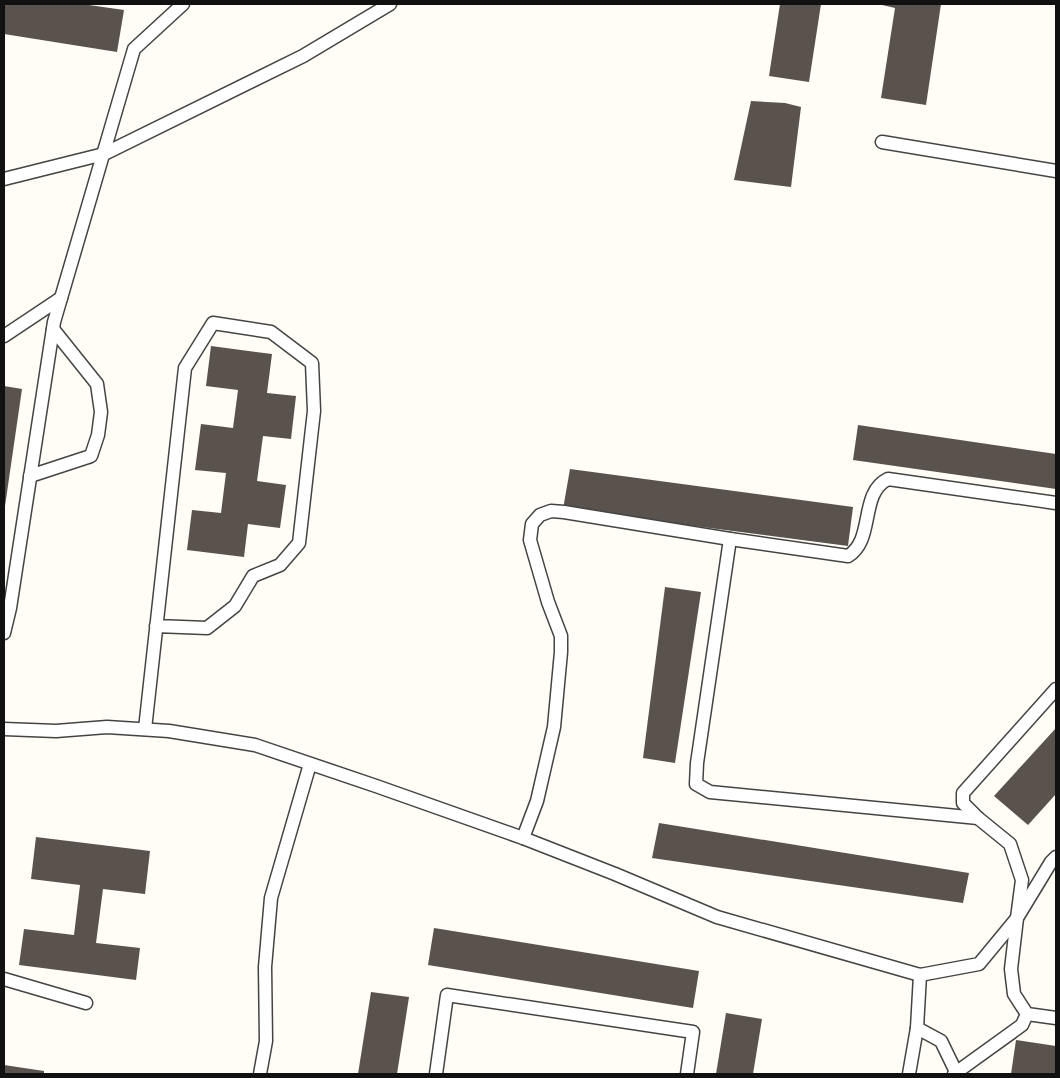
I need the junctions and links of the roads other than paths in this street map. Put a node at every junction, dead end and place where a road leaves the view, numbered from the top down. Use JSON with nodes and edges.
{"nodes":[{"id":1,"x":183,"y":4,"type":"edge"},
{"id":2,"x":390,"y":4,"type":"edge"},
{"id":3,"x":882,"y":142,"type":"dead end"},
{"id":4,"x":104,"y":154,"type":"junction"},
{"id":5,"x":1056,"y":170,"type":"edge"},
{"id":6,"x":4,"y":179,"type":"edge"},
{"id":7,"x":61,"y":298,"type":"junction"},
{"id":8,"x":53,"y":329,"type":"junction"},
{"id":9,"x":4,"y":336,"type":"edge"},
{"id":10,"x":30,"y":476,"type":"junction"},
{"id":11,"x":1056,"y":503,"type":"edge"},
{"id":12,"x":730,"y":539,"type":"junction"},
{"id":13,"x":156,"y":626,"type":"junction"},
{"id":14,"x":4,"y":633,"type":"edge"},
{"id":15,"x":1056,"y":689,"type":"edge"},
{"id":16,"x":4,"y":729,"type":"edge"},
{"id":17,"x":145,"y":729,"type":"junction"},
{"id":18,"x":310,"y":764,"type":"junction"},
{"id":19,"x":978,"y":818,"type":"junction"},
{"id":20,"x":523,"y":838,"type":"junction"},
{"id":21,"x":1056,"y":857,"type":"edge"},
{"id":22,"x":1018,"y":918,"type":"junction"},
{"id":23,"x":920,"y":975,"type":"junction"},
{"id":24,"x":4,"y":979,"type":"edge"},
{"id":25,"x":86,"y":1003,"type":"dead end"},
{"id":26,"x":1027,"y":1014,"type":"junction"},
{"id":27,"x":1056,"y":1018,"type":"edge"},
{"id":28,"x":917,"y":1028,"type":"junction"},
{"id":29,"x":260,"y":1074,"type":"edge"},
{"id":30,"x":436,"y":1074,"type":"edge"},
{"id":31,"x":687,"y":1074,"type":"edge"},
{"id":32,"x":909,"y":1074,"type":"edge"},
{"id":33,"x":956,"y":1074,"type":"edge"}],
"edges":[{"from":1,"to":4,"type":"lane"},
{"from":2,"to":4,"type":"lane"},
{"from":3,"to":5,"type":"lane"},
{"from":4,"to":6,"type":"lane"},
{"from":4,"to":7,"type":"lane"},
{"from":7,"to":8,"type":"lane"},
{"from":7,"to":9,"type":"lane"},
{"from":8,"to":10,"type":"lane"},
{"from":8,"to":10,"type":"lane"},
{"from":10,"to":14,"type":"lane"},
{"from":11,"to":12,"type":"lane"},
{"from":12,"to":19,"type":"lane"},
{"from":12,"to":20,"type":"lane"},
{"from":13,"to":13,"type":"lane"},
{"from":13,"to":17,"type":"lane"},
{"from":15,"to":19,"type":"lane"},
{"from":16,"to":17,"type":"lane"},
{"from":17,"to":18,"type":"lane"},
{"from":18,"to":20,"type":"lane"},
{"from":18,"to":29,"type":"lane"},
{"from":19,"to":22,"type":"lane"},
{"from":20,"to":23,"type":"lane"},
{"from":21,"to":22,"type":"lane"},
{"from":22,"to":23,"type":"lane"},
{"from":22,"to":26,"type":"lane"},
{"from":23,"to":28,"type":"lane"},
{"from":24,"to":25,"type":"lane"},
{"from":26,"to":27,"type":"lane"},
{"from":26,"to":33,"type":"lane"},
{"from":28,"to":32,"type":"lane"},
{"from":28,"to":33,"type":"lane"},
{"from":30,"to":31,"type":"lane"}]}
